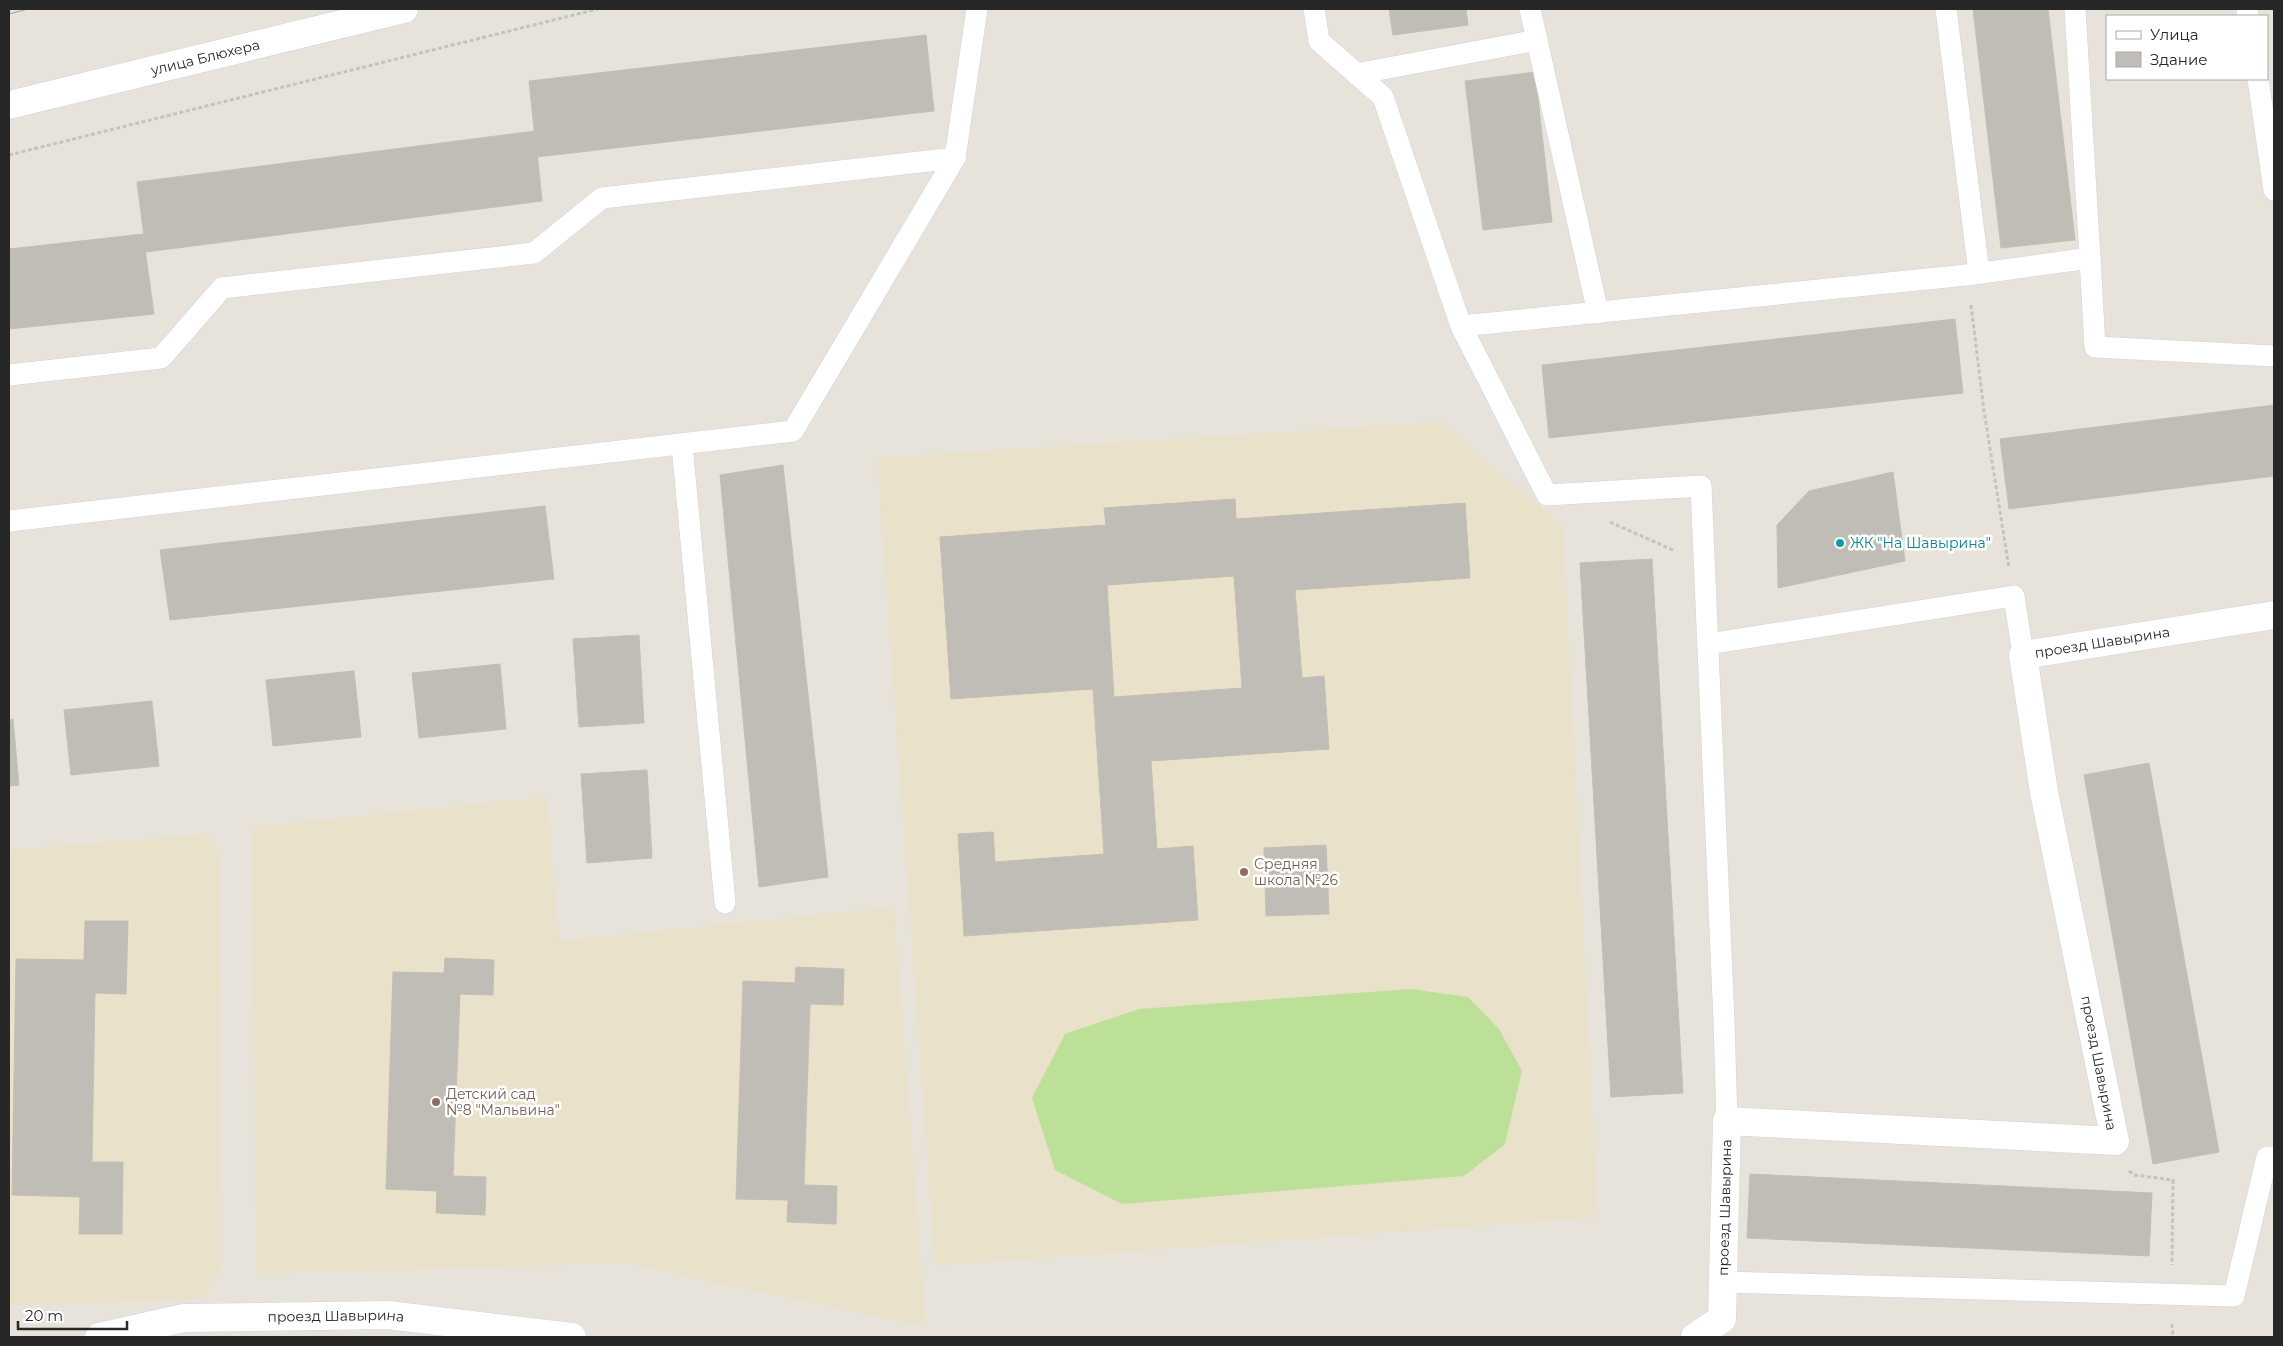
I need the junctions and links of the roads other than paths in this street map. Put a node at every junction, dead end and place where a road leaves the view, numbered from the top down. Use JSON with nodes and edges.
{"nodes":[{"id":1,"x":404,"y":9,"type":"edge"},
{"id":2,"x":977,"y":9,"type":"edge"},
{"id":3,"x":1314,"y":9,"type":"edge"},
{"id":4,"x":1530,"y":9,"type":"edge"},
{"id":5,"x":1946,"y":9,"type":"edge"},
{"id":6,"x":2075,"y":9,"type":"edge"},
{"id":7,"x":1537,"y":40,"type":"junction"},
{"id":8,"x":1356,"y":74,"type":"junction"},
{"id":9,"x":2258,"y":80,"type":"edge"},
{"id":10,"x":9,"y":105,"type":"edge"},
{"id":11,"x":954,"y":158,"type":"junction"},
{"id":12,"x":2274,"y":190,"type":"edge"},
{"id":13,"x":2090,"y":258,"type":"junction"},
{"id":14,"x":1973,"y":274,"type":"junction"},
{"id":15,"x":1598,"y":313,"type":"junction"},
{"id":16,"x":1461,"y":326,"type":"junction"},
{"id":17,"x":2274,"y":356,"type":"edge"},
{"id":18,"x":9,"y":376,"type":"edge"},
{"id":19,"x":682,"y":444,"type":"junction"},
{"id":20,"x":9,"y":521,"type":"edge"},
{"id":21,"x":2274,"y":615,"type":"edge"},
{"id":22,"x":1708,"y":644,"type":"junction"},
{"id":23,"x":2023,"y":656,"type":"junction"},
{"id":24,"x":725,"y":903,"type":"dead end"},
{"id":25,"x":1727,"y":1121,"type":"junction"},
{"id":26,"x":2274,"y":1157,"type":"edge"},
{"id":27,"x":1722,"y":1282,"type":"junction"},
{"id":28,"x":1722,"y":1328,"type":"edge"},
{"id":29,"x":99,"y":1337,"type":"edge"},
{"id":30,"x":572,"y":1337,"type":"edge"},
{"id":31,"x":1695,"y":1337,"type":"edge"}],
"edges":[{"from":1,"to":10,"type":"street","name":"улица Блюхера"},
{"from":2,"to":11,"type":"lane"},
{"from":3,"to":8,"type":"lane"},
{"from":4,"to":7,"type":"lane"},
{"from":5,"to":14,"type":"lane"},
{"from":6,"to":13,"type":"lane"},
{"from":7,"to":8,"type":"lane"},
{"from":7,"to":15,"type":"lane"},
{"from":8,"to":16,"type":"lane"},
{"from":9,"to":12,"type":"lane"},
{"from":11,"to":18,"type":"lane"},
{"from":11,"to":19,"type":"lane"},
{"from":13,"to":14,"type":"lane"},
{"from":13,"to":17,"type":"lane"},
{"from":14,"to":15,"type":"lane"},
{"from":15,"to":16,"type":"lane"},
{"from":16,"to":22,"type":"lane"},
{"from":19,"to":20,"type":"lane"},
{"from":19,"to":24,"type":"lane"},
{"from":21,"to":23,"type":"street","name":"проезд Шавырина"},
{"from":22,"to":23,"type":"lane"},
{"from":22,"to":25,"type":"lane"},
{"from":23,"to":25,"type":"street","name":"проезд Шавырина"},
{"from":25,"to":27,"type":"street","name":"проезд Шавырина"},
{"from":26,"to":27,"type":"lane"},
{"from":27,"to":28,"type":"street","name":"проезд Шавырина"},
{"from":28,"to":31,"type":"street","name":"проезд Шавырина"},
{"from":29,"to":30,"type":"street","name":"проезд Шавырина"}]}
